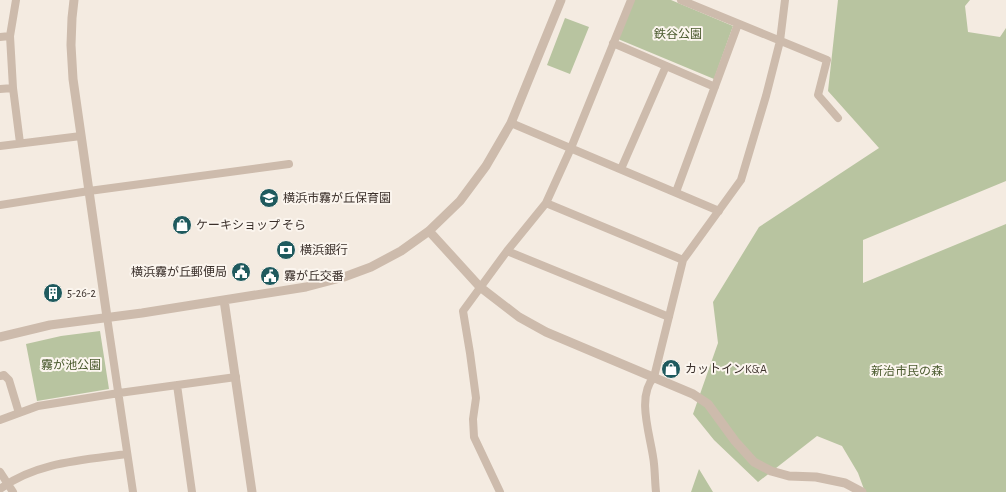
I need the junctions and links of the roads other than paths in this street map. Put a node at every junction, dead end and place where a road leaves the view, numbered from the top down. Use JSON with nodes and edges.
{"nodes":[{"id":1,"x":16,"y":0,"type":"edge"},
{"id":2,"x":74,"y":0,"type":"edge"},
{"id":3,"x":561,"y":0,"type":"edge"},
{"id":4,"x":631,"y":0,"type":"edge"},
{"id":5,"x":681,"y":0,"type":"edge"},
{"id":6,"x":786,"y":0,"type":"edge"},
{"id":7,"x":738,"y":24,"type":"junction"},
{"id":8,"x":10,"y":36,"type":"junction"},
{"id":9,"x":0,"y":37,"type":"edge"},
{"id":10,"x":780,"y":41,"type":"junction"},
{"id":11,"x":613,"y":43,"type":"junction"},
{"id":12,"x":666,"y":66,"type":"junction"},
{"id":13,"x":715,"y":87,"type":"junction"},
{"id":14,"x":13,"y":88,"type":"junction"},
{"id":15,"x":0,"y":89,"type":"edge"},
{"id":16,"x":838,"y":118,"type":"dead end"},
{"id":17,"x":511,"y":123,"type":"junction"},
{"id":18,"x":81,"y":136,"type":"junction"},
{"id":19,"x":20,"y":143,"type":"junction"},
{"id":20,"x":0,"y":146,"type":"edge"},
{"id":21,"x":571,"y":148,"type":"junction"},
{"id":22,"x":289,"y":164,"type":"dead end"},
{"id":23,"x":621,"y":169,"type":"junction"},
{"id":24,"x":89,"y":191,"type":"junction"},
{"id":25,"x":676,"y":192,"type":"junction"},
{"id":26,"x":546,"y":203,"type":"junction"},
{"id":27,"x":0,"y":205,"type":"edge"},
{"id":28,"x":719,"y":211,"type":"junction"},
{"id":29,"x":429,"y":231,"type":"junction"},
{"id":30,"x":507,"y":251,"type":"junction"},
{"id":31,"x":683,"y":260,"type":"junction"},
{"id":32,"x":480,"y":287,"type":"junction"},
{"id":33,"x":224,"y":300,"type":"junction"},
{"id":34,"x":107,"y":317,"type":"junction"},
{"id":35,"x":669,"y":317,"type":"junction"},
{"id":36,"x":0,"y":337,"type":"edge"},
{"id":37,"x":0,"y":376,"type":"edge"},
{"id":38,"x":236,"y":377,"type":"junction"},
{"id":39,"x":654,"y":377,"type":"junction"},
{"id":40,"x":177,"y":386,"type":"junction"},
{"id":41,"x":119,"y":393,"type":"junction"},
{"id":42,"x":20,"y":413,"type":"junction"},
{"id":43,"x":0,"y":420,"type":"edge"},
{"id":44,"x":127,"y":454,"type":"junction"},
{"id":45,"x":0,"y":472,"type":"edge"},
{"id":46,"x":7,"y":483,"type":"junction"},
{"id":47,"x":0,"y":489,"type":"edge"},
{"id":48,"x":13,"y":492,"type":"edge"},
{"id":49,"x":132,"y":492,"type":"edge"},
{"id":50,"x":192,"y":492,"type":"edge"},
{"id":51,"x":252,"y":492,"type":"edge"},
{"id":52,"x":500,"y":492,"type":"edge"},
{"id":53,"x":656,"y":492,"type":"edge"},
{"id":54,"x":862,"y":492,"type":"edge"}],
"edges":[{"from":1,"to":8,"type":"street"},
{"from":2,"to":18,"type":"street"},
{"from":3,"to":17,"type":"street"},
{"from":4,"to":11,"type":"street"},
{"from":5,"to":7,"type":"street"},
{"from":6,"to":10,"type":"street"},
{"from":7,"to":10,"type":"street"},
{"from":7,"to":13,"type":"street"},
{"from":8,"to":9,"type":"street"},
{"from":8,"to":14,"type":"street"},
{"from":10,"to":16,"type":"street"},
{"from":10,"to":28,"type":"street"},
{"from":11,"to":12,"type":"street"},
{"from":11,"to":21,"type":"street"},
{"from":12,"to":13,"type":"street"},
{"from":12,"to":23,"type":"street"},
{"from":13,"to":25,"type":"street"},
{"from":14,"to":15,"type":"street"},
{"from":14,"to":19,"type":"street"},
{"from":17,"to":21,"type":"street"},
{"from":17,"to":29,"type":"street"},
{"from":18,"to":19,"type":"street"},
{"from":18,"to":24,"type":"street"},
{"from":19,"to":20,"type":"street"},
{"from":21,"to":23,"type":"street"},
{"from":21,"to":26,"type":"street"},
{"from":22,"to":24,"type":"street"},
{"from":23,"to":25,"type":"street"},
{"from":24,"to":27,"type":"street"},
{"from":24,"to":34,"type":"street"},
{"from":25,"to":28,"type":"street"},
{"from":26,"to":30,"type":"street"},
{"from":26,"to":31,"type":"street"},
{"from":28,"to":31,"type":"street"},
{"from":29,"to":32,"type":"street"},
{"from":29,"to":33,"type":"street"},
{"from":30,"to":32,"type":"street"},
{"from":30,"to":35,"type":"street"},
{"from":31,"to":35,"type":"street"},
{"from":32,"to":39,"type":"street"},
{"from":32,"to":52,"type":"street"},
{"from":33,"to":34,"type":"street"},
{"from":33,"to":38,"type":"street"},
{"from":34,"to":36,"type":"street"},
{"from":34,"to":41,"type":"street"},
{"from":35,"to":39,"type":"street"},
{"from":37,"to":42,"type":"street"},
{"from":38,"to":40,"type":"street"},
{"from":38,"to":51,"type":"street"},
{"from":39,"to":53,"type":"street"},
{"from":39,"to":54,"type":"street"},
{"from":40,"to":41,"type":"street"},
{"from":40,"to":50,"type":"street"},
{"from":41,"to":42,"type":"street"},
{"from":41,"to":44,"type":"street"},
{"from":42,"to":43,"type":"street"},
{"from":44,"to":46,"type":"street"},
{"from":44,"to":49,"type":"street"},
{"from":45,"to":46,"type":"street"},
{"from":46,"to":47,"type":"street"},
{"from":46,"to":48,"type":"street"}]}
